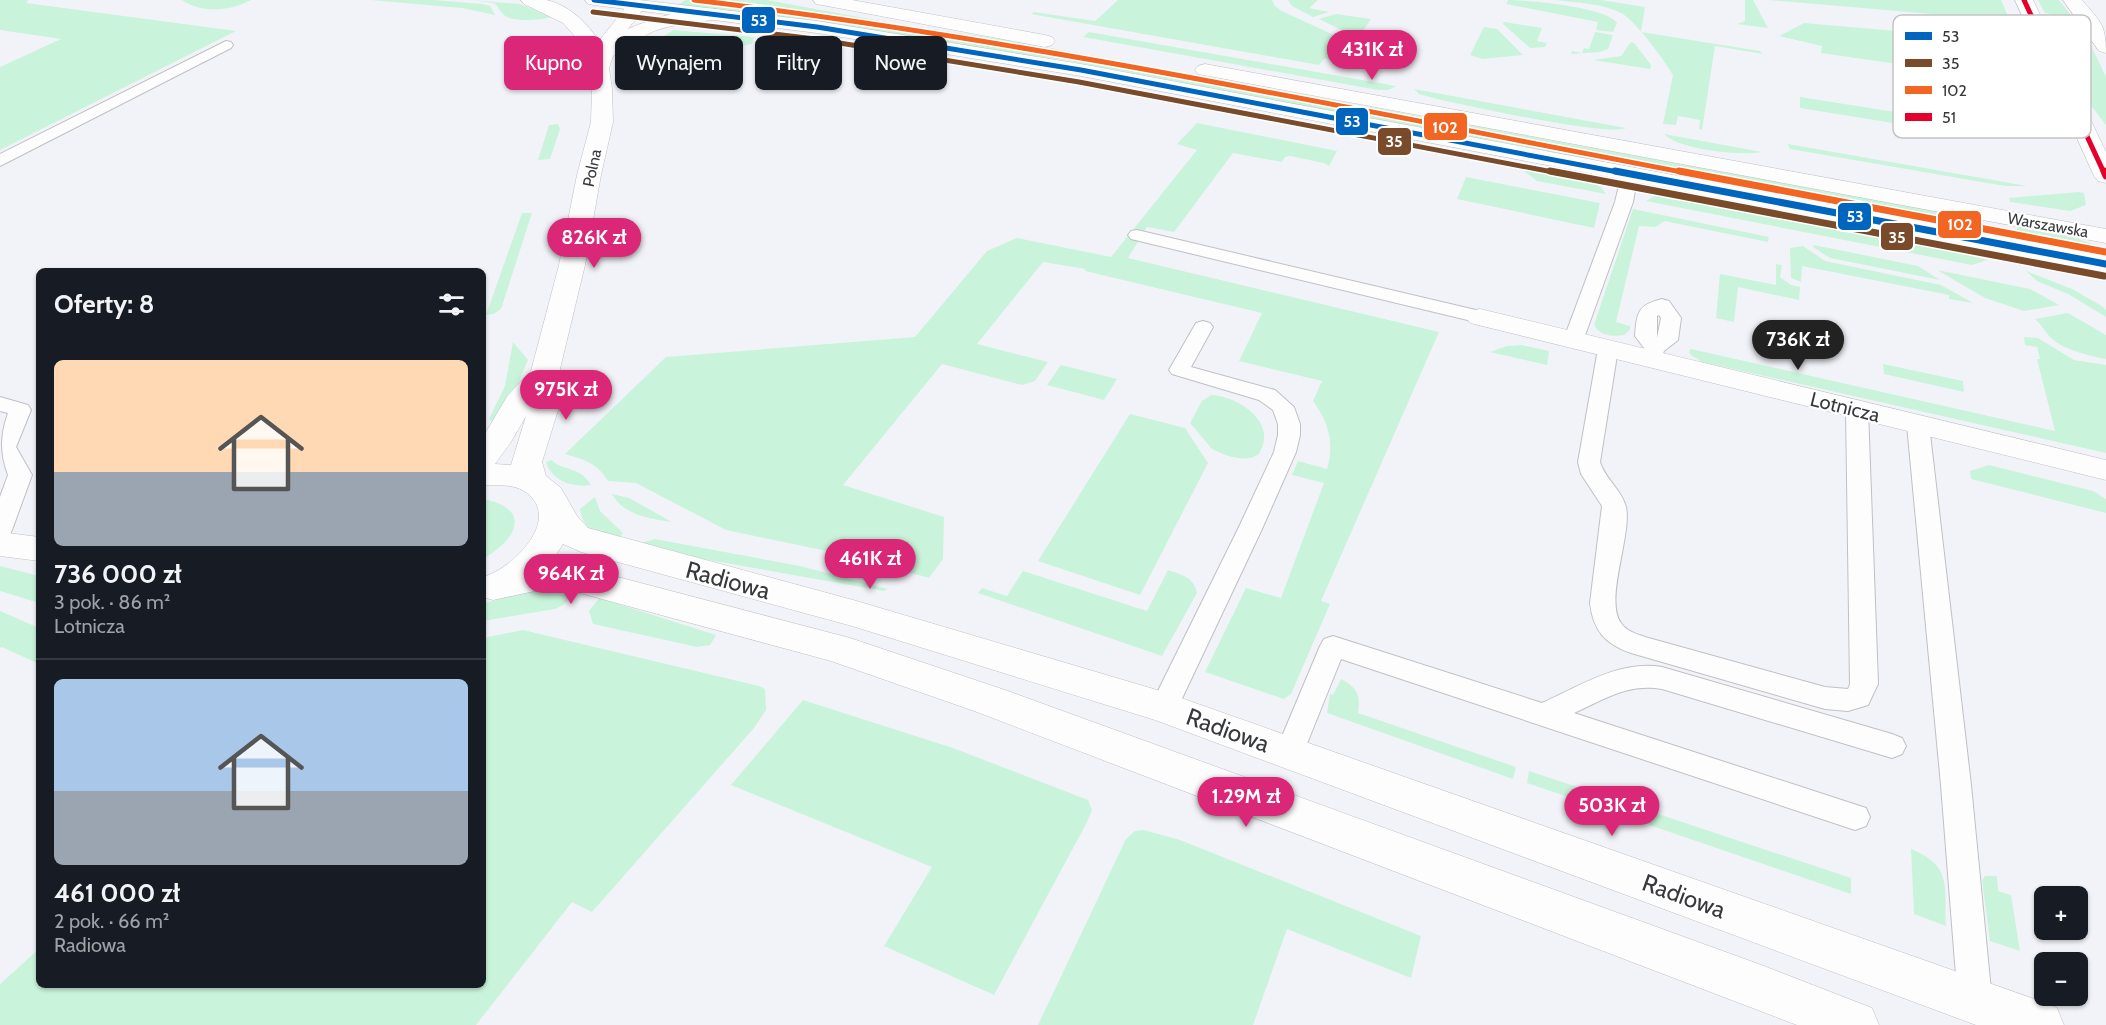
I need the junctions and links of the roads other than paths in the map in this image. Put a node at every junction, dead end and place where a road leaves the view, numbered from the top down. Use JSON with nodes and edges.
{"nodes":[{"id":1,"x":530,"y":0,"type":"edge"},
{"id":2,"x":594,"y":0,"type":"edge"},
{"id":3,"x":822,"y":0,"type":"edge"},
{"id":4,"x":2024,"y":0,"type":"edge"},
{"id":5,"x":2072,"y":0,"type":"edge"},
{"id":6,"x":638,"y":2,"type":"edge"},
{"id":7,"x":714,"y":14,"type":"junction"},
{"id":8,"x":2031,"y":15,"type":"edge"},
{"id":9,"x":2089,"y":15,"type":"edge"},
{"id":10,"x":2099,"y":24,"type":"edge"},
{"id":11,"x":586,"y":36,"type":"edge"},
{"id":12,"x":589,"y":36,"type":"edge"},
{"id":13,"x":226,"y":45,"type":"dead end"},
{"id":14,"x":2106,"y":47,"type":"edge"},
{"id":15,"x":603,"y":56,"type":"edge"},
{"id":16,"x":603,"y":63,"type":"edge"},
{"id":17,"x":602,"y":90,"type":"edge"},
{"id":18,"x":2088,"y":138,"type":"edge"},
{"id":19,"x":0,"y":161,"type":"edge"},
{"id":20,"x":1630,"y":173,"type":"junction"},
{"id":21,"x":2106,"y":176,"type":"edge"},
{"id":22,"x":1137,"y":235,"type":"dead end"},
{"id":23,"x":2106,"y":236,"type":"edge"},
{"id":24,"x":2106,"y":264,"type":"edge"},
{"id":25,"x":1480,"y":317,"type":"joint"},
{"id":26,"x":1203,"y":327,"type":"dead end"},
{"id":27,"x":1573,"y":341,"type":"junction"},
{"id":28,"x":1608,"y":350,"type":"junction"},
{"id":29,"x":545,"y":373,"type":"junction"},
{"id":30,"x":0,"y":404,"type":"edge"},
{"id":31,"x":1857,"y":410,"type":"junction"},
{"id":32,"x":1918,"y":425,"type":"junction"},
{"id":33,"x":486,"y":454,"type":"edge"},
{"id":34,"x":2106,"y":470,"type":"edge"},
{"id":35,"x":10,"y":474,"type":"edge"},
{"id":36,"x":486,"y":474,"type":"edge"},
{"id":37,"x":543,"y":493,"type":"junction"},
{"id":38,"x":0,"y":530,"type":"edge"},
{"id":39,"x":0,"y":544,"type":"edge"},
{"id":40,"x":36,"y":549,"type":"edge"},
{"id":41,"x":488,"y":589,"type":"edge"},
{"id":42,"x":1164,"y":707,"type":"junction"},
{"id":43,"x":1544,"y":715,"type":"junction"},
{"id":44,"x":1892,"y":746,"type":"dead end"},
{"id":45,"x":1290,"y":753,"type":"junction"},
{"id":46,"x":1855,"y":817,"type":"dead end"},
{"id":47,"x":1975,"y":1001,"type":"junction"},
{"id":48,"x":1855,"y":1025,"type":"edge"},
{"id":49,"x":2040,"y":1025,"type":"edge"}],
"edges":[{"from":1,"to":11,"type":"street","name":"Polna"},
{"from":2,"to":6,"type":"street","name":"Warszawska"},
{"from":3,"to":23,"type":"street","name":"Warszawska"},
{"from":4,"to":8,"type":"street"},
{"from":5,"to":9,"type":"street"},
{"from":6,"to":7,"type":"street","name":"Warszawska"},
{"from":6,"to":12,"type":"street"},
{"from":6,"to":15,"type":"street","name":"Polna"},
{"from":7,"to":16,"type":"street"},
{"from":7,"to":20,"type":"street","name":"Warszawska"},
{"from":10,"to":14,"type":"street"},
{"from":13,"to":19,"type":"lane"},
{"from":17,"to":29,"type":"street","name":"Polna"},
{"from":18,"to":21,"type":"street"},
{"from":20,"to":24,"type":"street","name":"Warszawska"},
{"from":20,"to":27,"type":"lane"},
{"from":22,"to":25,"type":"lane"},
{"from":25,"to":27,"type":"street","name":"Lotnicza"},
{"from":26,"to":42,"type":"lane"},
{"from":27,"to":28,"type":"street","name":"Lotnicza"},
{"from":28,"to":31,"type":"street","name":"Lotnicza"},
{"from":28,"to":31,"type":"lane"},
{"from":29,"to":33,"type":"street","name":"Polna"},
{"from":29,"to":37,"type":"street","name":"Polna"},
{"from":30,"to":35,"type":"lane"},
{"from":31,"to":32,"type":"street","name":"Lotnicza"},
{"from":32,"to":34,"type":"street","name":"Lotnicza"},
{"from":32,"to":47,"type":"lane"},
{"from":35,"to":38,"type":"lane"},
{"from":36,"to":37,"type":"street"},
{"from":37,"to":41,"type":"street"},
{"from":37,"to":42,"type":"street","name":"Radiowa"},
{"from":39,"to":40,"type":"street"},
{"from":41,"to":48,"type":"street","name":"Radiowa"},
{"from":42,"to":45,"type":"street","name":"Radiowa"},
{"from":43,"to":44,"type":"lane"},
{"from":43,"to":45,"type":"lane"},
{"from":43,"to":46,"type":"lane"},
{"from":45,"to":47,"type":"street","name":"Radiowa"},
{"from":47,"to":49,"type":"street","name":"Radiowa"}]}
